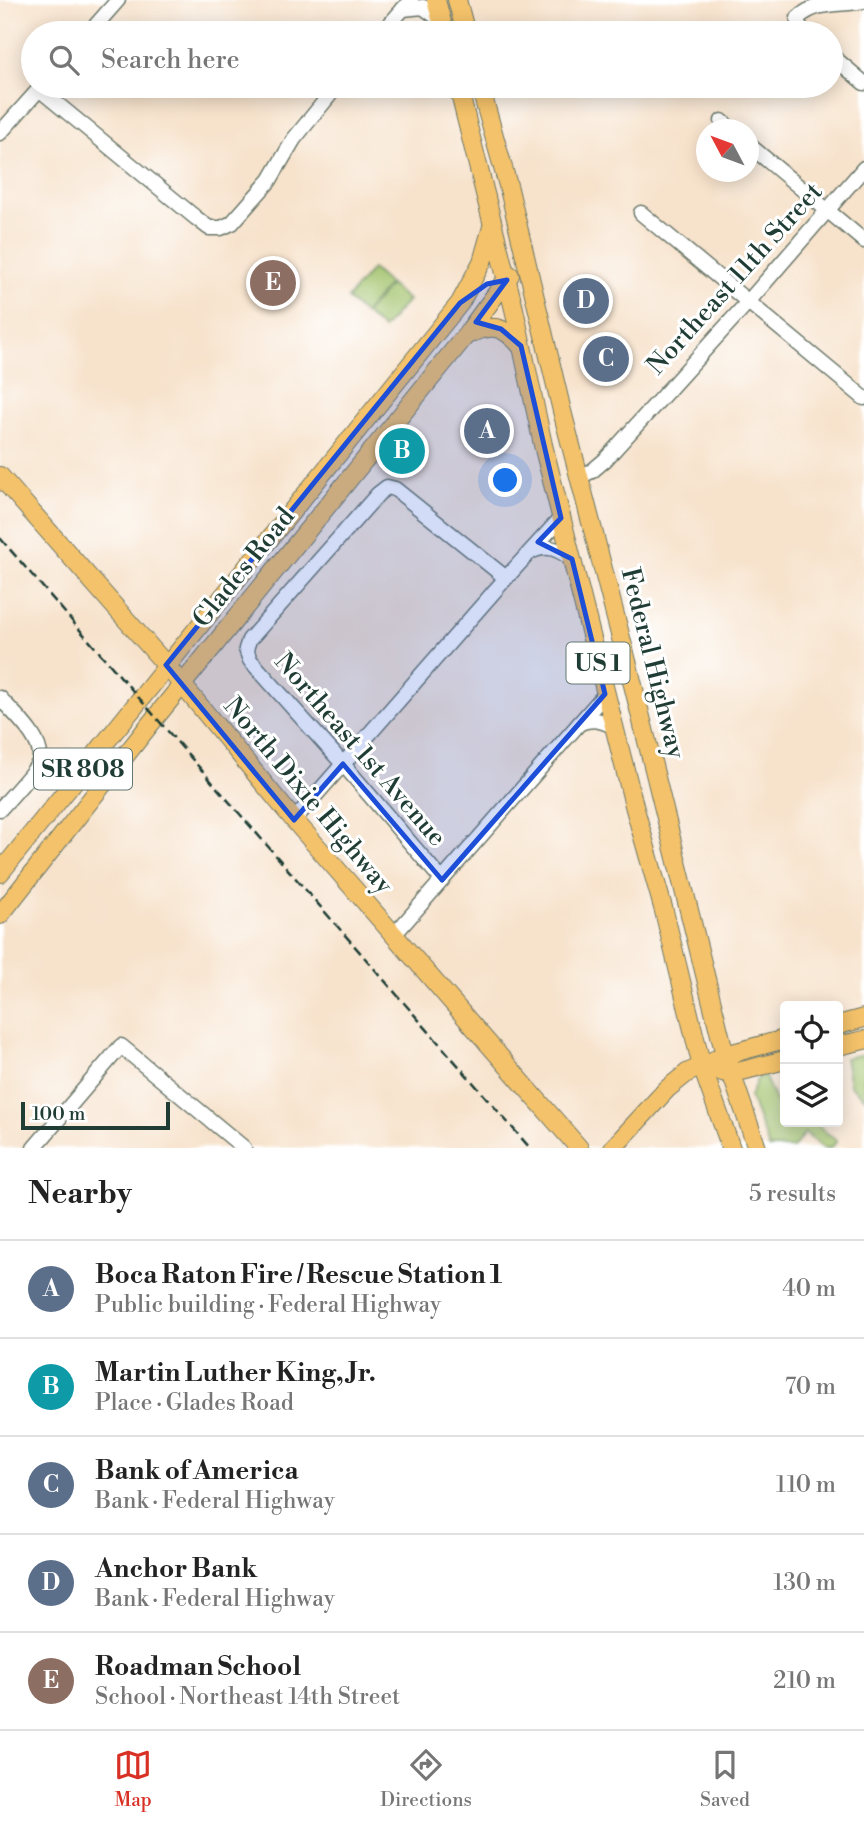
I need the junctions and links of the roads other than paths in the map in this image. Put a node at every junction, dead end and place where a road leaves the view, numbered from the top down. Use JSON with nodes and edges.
{"nodes":[{"id":1,"x":118,"y":0,"type":"edge"},
{"id":2,"x":436,"y":0,"type":"edge"},
{"id":3,"x":860,"y":1,"type":"edge"},
{"id":4,"x":407,"y":5,"type":"edge"},
{"id":5,"x":459,"y":7,"type":"edge"},
{"id":6,"x":100,"y":21,"type":"edge"},
{"id":7,"x":393,"y":21,"type":"edge"},
{"id":8,"x":437,"y":21,"type":"edge"},
{"id":9,"x":441,"y":21,"type":"edge"},
{"id":10,"x":798,"y":21,"type":"edge"},
{"id":11,"x":843,"y":65,"type":"edge"},
{"id":12,"x":864,"y":83,"type":"edge"},
{"id":13,"x":31,"y":98,"type":"edge"},
{"id":14,"x":54,"y":98,"type":"edge"},
{"id":15,"x":327,"y":98,"type":"edge"},
{"id":16,"x":461,"y":98,"type":"edge"},
{"id":17,"x":483,"y":98,"type":"edge"},
{"id":18,"x":0,"y":133,"type":"edge"},
{"id":19,"x":759,"y":153,"type":"edge"},
{"id":20,"x":864,"y":168,"type":"edge"},
{"id":21,"x":827,"y":210,"type":"junction"},
{"id":22,"x":641,"y":213,"type":"dead end"},
{"id":23,"x":494,"y":230,"type":"junction"},
{"id":24,"x":864,"y":241,"type":"edge"},
{"id":25,"x":523,"y":250,"type":"junction"},
{"id":26,"x":507,"y":280,"type":"junction"},
{"id":27,"x":748,"y":302,"type":"junction"},
{"id":28,"x":460,"y":303,"type":"junction"},
{"id":29,"x":536,"y":304,"type":"junction"},
{"id":30,"x":466,"y":335,"type":"junction"},
{"id":31,"x":521,"y":346,"type":"junction"},
{"id":32,"x":864,"y":398,"type":"edge"},
{"id":33,"x":0,"y":476,"type":"edge"},
{"id":34,"x":579,"y":477,"type":"junction"},
{"id":35,"x":561,"y":518,"type":"junction"},
{"id":36,"x":532,"y":551,"type":"junction"},
{"id":37,"x":572,"y":559,"type":"junction"},
{"id":38,"x":506,"y":578,"type":"junction"},
{"id":39,"x":590,"y":634,"type":"junction"},
{"id":40,"x":166,"y":665,"type":"junction"},
{"id":41,"x":628,"y":665,"type":"junction"},
{"id":42,"x":182,"y":685,"type":"junction"},
{"id":43,"x":605,"y":694,"type":"junction"},
{"id":44,"x":0,"y":698,"type":"edge"},
{"id":45,"x":580,"y":723,"type":"junction"},
{"id":46,"x":614,"y":727,"type":"junction"},
{"id":47,"x":645,"y":732,"type":"junction"},
{"id":48,"x":343,"y":764,"type":"junction"},
{"id":49,"x":0,"y":809,"type":"edge"},
{"id":50,"x":294,"y":820,"type":"junction"},
{"id":51,"x":1,"y":870,"type":"edge"},
{"id":52,"x":442,"y":880,"type":"junction"},
{"id":53,"x":0,"y":915,"type":"edge"},
{"id":54,"x":394,"y":935,"type":"junction"},
{"id":55,"x":861,"y":1019,"type":"edge"},
{"id":56,"x":843,"y":1024,"type":"edge"},
{"id":57,"x":780,"y":1040,"type":"edge"},
{"id":58,"x":863,"y":1040,"type":"edge"},
{"id":59,"x":843,"y":1045,"type":"edge"},
{"id":60,"x":725,"y":1055,"type":"junction"},
{"id":61,"x":780,"y":1061,"type":"edge"},
{"id":62,"x":702,"y":1067,"type":"junction"},
{"id":63,"x":730,"y":1074,"type":"junction"},
{"id":64,"x":34,"y":1148,"type":"edge"},
{"id":65,"x":244,"y":1148,"type":"edge"},
{"id":66,"x":579,"y":1148,"type":"edge"},
{"id":67,"x":613,"y":1148,"type":"edge"},
{"id":68,"x":731,"y":1148,"type":"edge"},
{"id":69,"x":757,"y":1148,"type":"edge"}],
"edges":[{"from":1,"to":6,"type":"street"},
{"from":2,"to":5,"type":"main road"},
{"from":2,"to":9,"type":"main road"},
{"from":3,"to":10,"type":"street"},
{"from":4,"to":7,"type":"street"},
{"from":4,"to":8,"type":"street"},
{"from":11,"to":12,"type":"street"},
{"from":13,"to":18,"type":"street"},
{"from":14,"to":15,"type":"street"},
{"from":16,"to":23,"type":"main road","number":"US 1"},
{"from":17,"to":25,"type":"main road","name":"Federal Highway","number":"US 1"},
{"from":19,"to":21,"type":"street"},
{"from":20,"to":21,"type":"street","name":"Northeast 11th Street"},
{"from":21,"to":24,"type":"street"},
{"from":21,"to":27,"type":"street","name":"Northeast 11th Street"},
{"from":22,"to":27,"type":"street"},
{"from":23,"to":25,"type":"main road"},
{"from":23,"to":26,"type":"main road","number":"US 1"},
{"from":23,"to":28,"type":"main road","name":"Glades Road"},
{"from":25,"to":26,"type":"main road","name":"Glades Road","number":"SR 808"},
{"from":25,"to":29,"type":"main road","name":"Federal Highway","number":"US 1"},
{"from":26,"to":28,"type":"main road"},
{"from":26,"to":29,"type":"main road"},
{"from":26,"to":30,"type":"main road","name":"Glades Road","number":"SR 808"},
{"from":26,"to":31,"type":"main road","number":"US 1"},
{"from":27,"to":32,"type":"street"},
{"from":27,"to":34,"type":"street","name":"Northeast 11th Street"},
{"from":28,"to":40,"type":"main road","name":"Glades Road","number":"SR 808"},
{"from":29,"to":34,"type":"main road","name":"Federal Highway","number":"US 1"},
{"from":30,"to":31,"type":"main road"},
{"from":30,"to":42,"type":"main road","name":"Glades Road","number":"SR 808"},
{"from":31,"to":35,"type":"main road","name":"Federal Highway","number":"US 1"},
{"from":33,"to":40,"type":"main road","name":"North Dixie Highway"},
{"from":34,"to":41,"type":"main road","name":"Federal Highway","number":"US 1"},
{"from":35,"to":36,"type":"street"},
{"from":35,"to":37,"type":"main road","name":"Federal Highway","number":"US 1"},
{"from":36,"to":37,"type":"street"},
{"from":36,"to":38,"type":"street"},
{"from":37,"to":39,"type":"main road","name":"Federal Highway","number":"US 1"},
{"from":38,"to":48,"type":"street"},
{"from":38,"to":48,"type":"street","name":"Northeast 1st Avenue"},
{"from":39,"to":41,"type":"main road"},
{"from":39,"to":43,"type":"main road","name":"Federal Highway","number":"US 1"},
{"from":40,"to":42,"type":"main road","name":"North Dixie Highway"},
{"from":40,"to":51,"type":"main road","name":"Glades Road","number":"SR 808"},
{"from":41,"to":47,"type":"main road","name":"Federal Highway","number":"US 1"},
{"from":42,"to":50,"type":"main road","name":"North Dixie Highway"},
{"from":42,"to":53,"type":"main road","name":"Glades Road","number":"SR 808"},
{"from":43,"to":45,"type":"street"},
{"from":43,"to":46,"type":"main road","name":"Federal Highway","number":"US 1"},
{"from":43,"to":47,"type":"main road"},
{"from":44,"to":49,"type":"street"},
{"from":45,"to":46,"type":"street"},
{"from":45,"to":52,"type":"street"},
{"from":46,"to":62,"type":"main road","name":"Federal Highway","number":"US 1"},
{"from":47,"to":60,"type":"main road","name":"Federal Highway","number":"US 1"},
{"from":48,"to":50,"type":"street"},
{"from":48,"to":52,"type":"street","name":"Northeast 1st Avenue"},
{"from":50,"to":54,"type":"main road","name":"North Dixie Highway"},
{"from":52,"to":54,"type":"street"},
{"from":54,"to":66,"type":"main road","name":"North Dixie Highway"},
{"from":55,"to":56,"type":"main road"},
{"from":55,"to":58,"type":"main road"},
{"from":57,"to":60,"type":"main road"},
{"from":58,"to":59,"type":"main road"},
{"from":60,"to":62,"type":"main road"},
{"from":60,"to":63,"type":"main road","name":"Federal Highway","number":"US 1"},
{"from":61,"to":63,"type":"main road"},
{"from":62,"to":63,"type":"main road"},
{"from":62,"to":67,"type":"main road"},
{"from":62,"to":68,"type":"main road","name":"Federal Highway","number":"US 1"},
{"from":63,"to":69,"type":"main road","name":"Federal Highway","number":"US 1"},
{"from":64,"to":65,"type":"street"}]}
